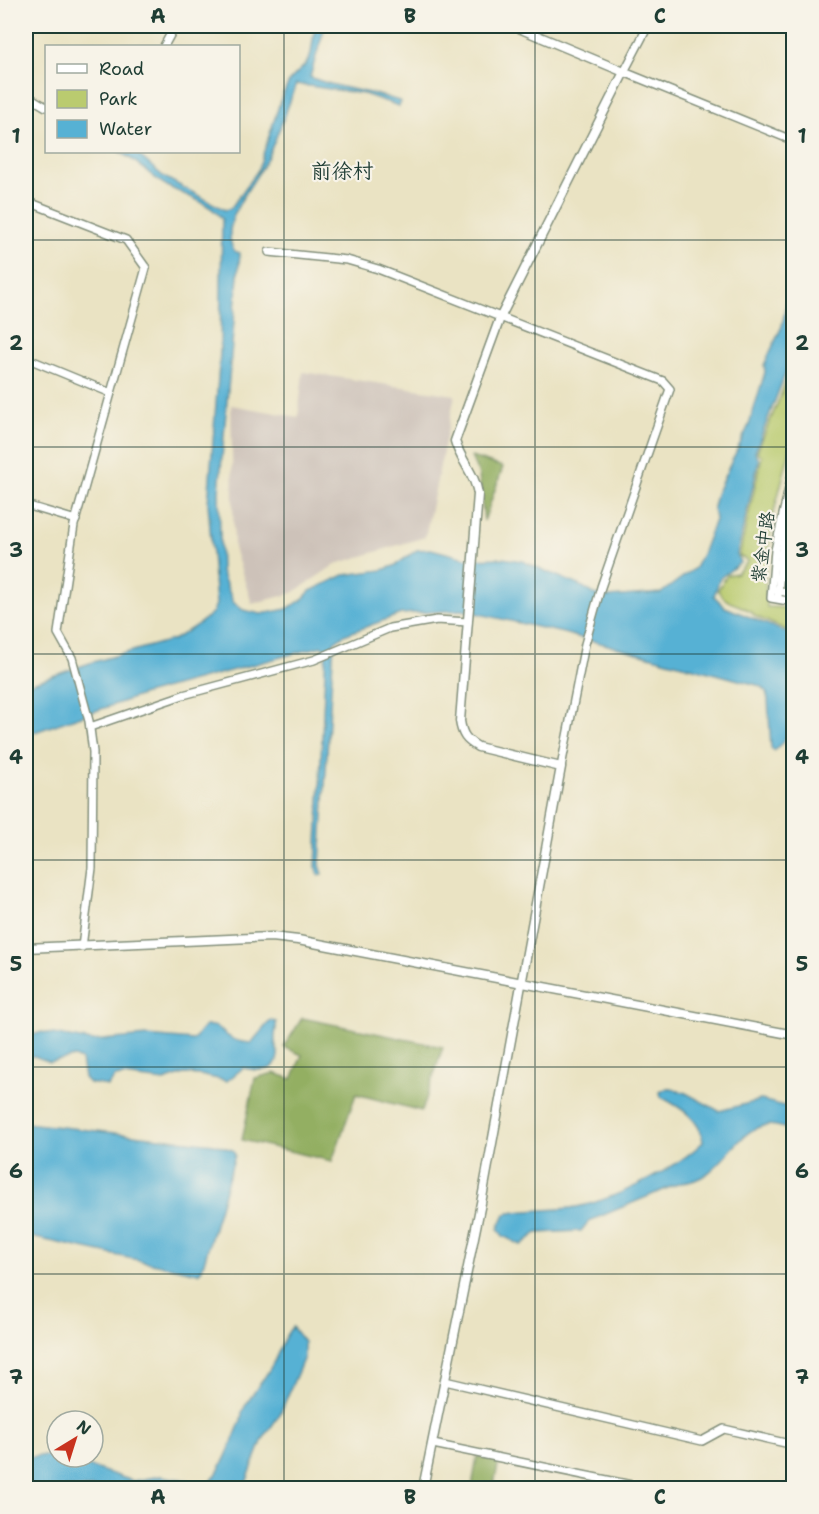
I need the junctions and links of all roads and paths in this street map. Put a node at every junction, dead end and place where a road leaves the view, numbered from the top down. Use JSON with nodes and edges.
{"nodes":[{"id":1,"x":176,"y":26,"type":"edge"},
{"id":2,"x":514,"y":26,"type":"edge"},
{"id":3,"x":648,"y":26,"type":"edge"},
{"id":4,"x":165,"y":45,"type":"edge"},
{"id":5,"x":624,"y":72,"type":"junction"},
{"id":6,"x":26,"y":95,"type":"edge"},
{"id":7,"x":45,"y":106,"type":"edge"},
{"id":8,"x":794,"y":141,"type":"edge"},
{"id":9,"x":26,"y":201,"type":"edge"},
{"id":10,"x":269,"y":252,"type":"dead end"},
{"id":11,"x":500,"y":318,"type":"junction"},
{"id":12,"x":26,"y":358,"type":"edge"},
{"id":13,"x":111,"y":393,"type":"junction"},
{"id":14,"x":794,"y":466,"type":"edge"},
{"id":15,"x":794,"y":489,"type":"edge"},
{"id":16,"x":26,"y":505,"type":"edge"},
{"id":17,"x":76,"y":520,"type":"junction"},
{"id":18,"x":775,"y":594,"type":"junction"},
{"id":19,"x":794,"y":594,"type":"edge"},
{"id":20,"x":794,"y":602,"type":"edge"},
{"id":21,"x":468,"y":621,"type":"junction"},
{"id":22,"x":90,"y":724,"type":"junction"},
{"id":23,"x":561,"y":766,"type":"junction"},
{"id":24,"x":82,"y":947,"type":"junction"},
{"id":25,"x":26,"y":948,"type":"edge"},
{"id":26,"x":522,"y":982,"type":"junction"},
{"id":27,"x":794,"y":1035,"type":"edge"},
{"id":28,"x":446,"y":1381,"type":"junction"},
{"id":29,"x":433,"y":1443,"type":"junction"},
{"id":30,"x":794,"y":1445,"type":"edge"},
{"id":31,"x":423,"y":1488,"type":"edge"},
{"id":32,"x":646,"y":1488,"type":"edge"}],
"edges":[{"from":1,"to":4,"type":"street"},
{"from":2,"to":5,"type":"street"},
{"from":3,"to":5,"type":"street"},
{"from":5,"to":8,"type":"street"},
{"from":5,"to":11,"type":"street"},
{"from":6,"to":7,"type":"street"},
{"from":9,"to":13,"type":"street"},
{"from":10,"to":11,"type":"street"},
{"from":11,"to":21,"type":"street"},
{"from":11,"to":23,"type":"street"},
{"from":12,"to":13,"type":"street"},
{"from":13,"to":17,"type":"street"},
{"from":14,"to":18,"type":"street","name":"紫金中路"},
{"from":15,"to":18,"type":"street","name":"紫金中路"},
{"from":16,"to":17,"type":"street"},
{"from":17,"to":22,"type":"street"},
{"from":18,"to":19,"type":"street"},
{"from":18,"to":20,"type":"street"},
{"from":21,"to":22,"type":"street"},
{"from":21,"to":23,"type":"street"},
{"from":22,"to":24,"type":"street"},
{"from":23,"to":26,"type":"street"},
{"from":24,"to":25,"type":"street"},
{"from":24,"to":26,"type":"street"},
{"from":26,"to":27,"type":"street"},
{"from":26,"to":28,"type":"street"},
{"from":28,"to":29,"type":"street"},
{"from":28,"to":30,"type":"street"},
{"from":29,"to":31,"type":"street"},
{"from":29,"to":32,"type":"street"}]}
